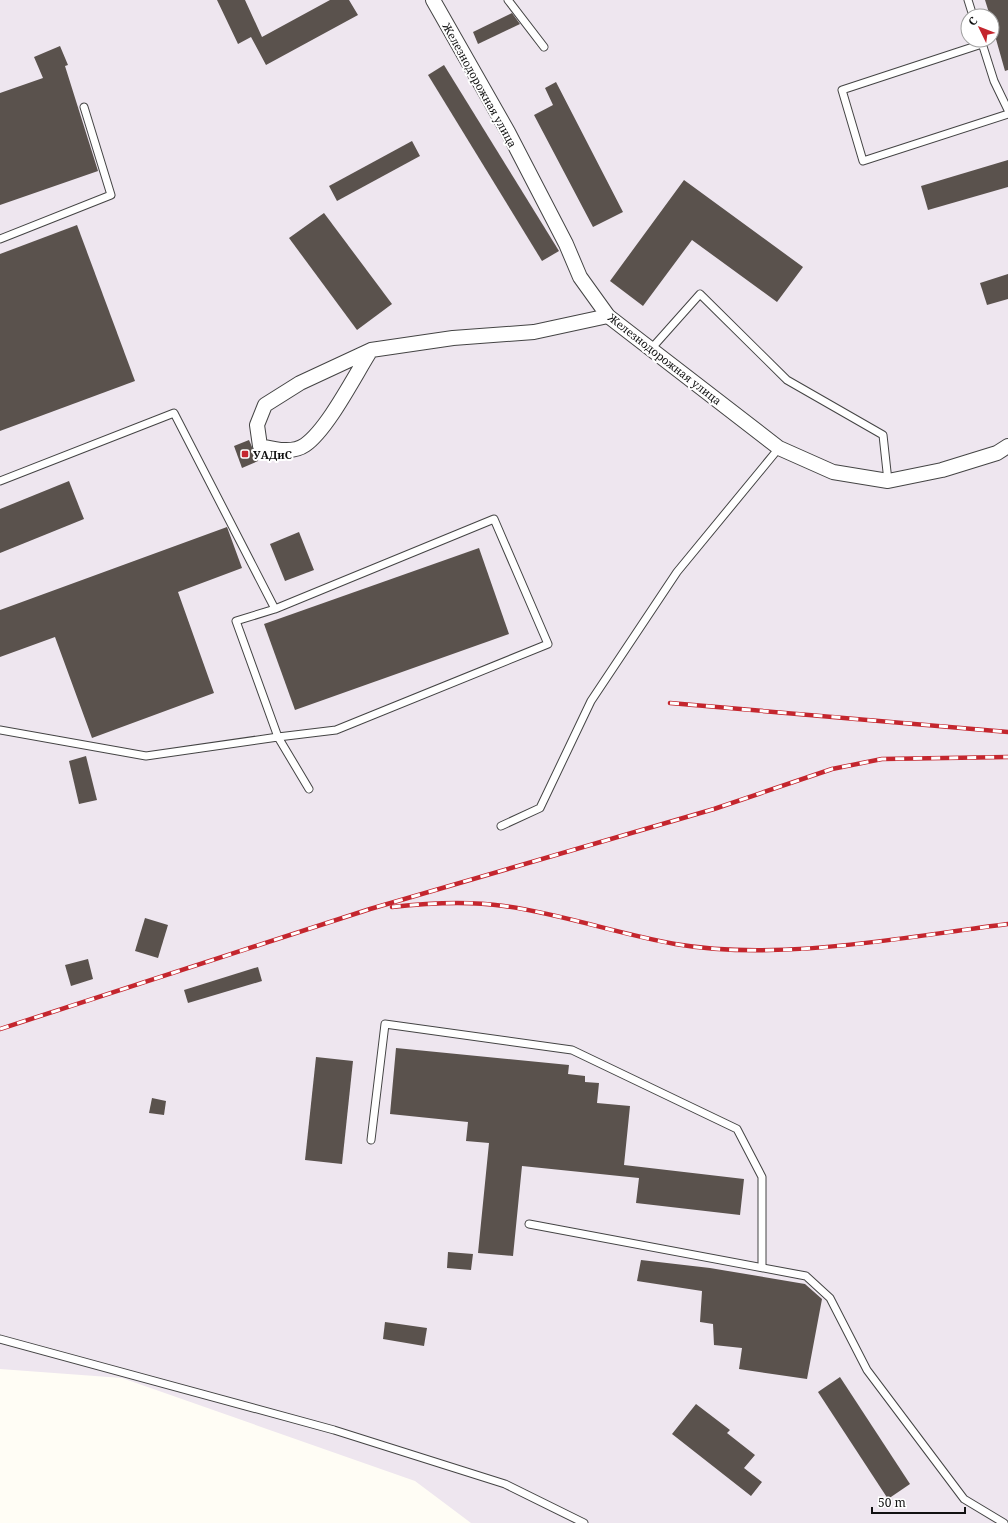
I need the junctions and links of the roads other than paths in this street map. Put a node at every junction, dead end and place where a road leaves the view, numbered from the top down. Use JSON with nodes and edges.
{"nodes":[{"id":1,"x":432,"y":0,"type":"edge"},
{"id":2,"x":508,"y":0,"type":"edge"},
{"id":3,"x":544,"y":47,"type":"dead end"},
{"id":4,"x":964,"y":48,"type":"edge"},
{"id":5,"x":983,"y":48,"type":"edge"},
{"id":6,"x":84,"y":107,"type":"dead end"},
{"id":7,"x":1008,"y":110,"type":"edge"},
{"id":8,"x":1008,"y":114,"type":"edge"},
{"id":9,"x":0,"y":239,"type":"edge"},
{"id":10,"x":608,"y":316,"type":"junction"},
{"id":11,"x":651,"y":349,"type":"junction"},
{"id":12,"x":371,"y":350,"type":"junction"},
{"id":13,"x":1008,"y":446,"type":"edge"},
{"id":14,"x":779,"y":448,"type":"junction"},
{"id":15,"x":0,"y":481,"type":"edge"},
{"id":16,"x":888,"y":481,"type":"junction"},
{"id":17,"x":275,"y":609,"type":"junction"},
{"id":18,"x":0,"y":730,"type":"edge"},
{"id":19,"x":278,"y":737,"type":"junction"},
{"id":20,"x":309,"y":789,"type":"dead end"},
{"id":21,"x":501,"y":826,"type":"dead end"},
{"id":22,"x":371,"y":1140,"type":"dead end"},
{"id":23,"x":529,"y":1224,"type":"dead end"},
{"id":24,"x":762,"y":1267,"type":"junction"},
{"id":25,"x":0,"y":1339,"type":"edge"},
{"id":26,"x":584,"y":1523,"type":"edge"},
{"id":27,"x":1004,"y":1523,"type":"edge"}],
"edges":[{"from":1,"to":10,"type":"street","name":"Железнодорожная улица"},
{"from":2,"to":3,"type":"lane"},
{"from":4,"to":8,"type":"lane"},
{"from":5,"to":7,"type":"lane"},
{"from":6,"to":9,"type":"lane"},
{"from":10,"to":11,"type":"street","name":"Железнодорожная улица"},
{"from":10,"to":12,"type":"street"},
{"from":11,"to":14,"type":"street","name":"Железнодорожная улица"},
{"from":11,"to":16,"type":"lane"},
{"from":12,"to":12,"type":"street"},
{"from":13,"to":16,"type":"street","name":"Железнодорожная улица"},
{"from":14,"to":16,"type":"street","name":"Железнодорожная улица"},
{"from":14,"to":21,"type":"lane"},
{"from":15,"to":17,"type":"lane"},
{"from":17,"to":19,"type":"lane"},
{"from":17,"to":19,"type":"lane"},
{"from":18,"to":19,"type":"lane"},
{"from":19,"to":20,"type":"lane"},
{"from":22,"to":24,"type":"lane"},
{"from":23,"to":24,"type":"lane"},
{"from":24,"to":27,"type":"lane"},
{"from":25,"to":26,"type":"lane"}]}
